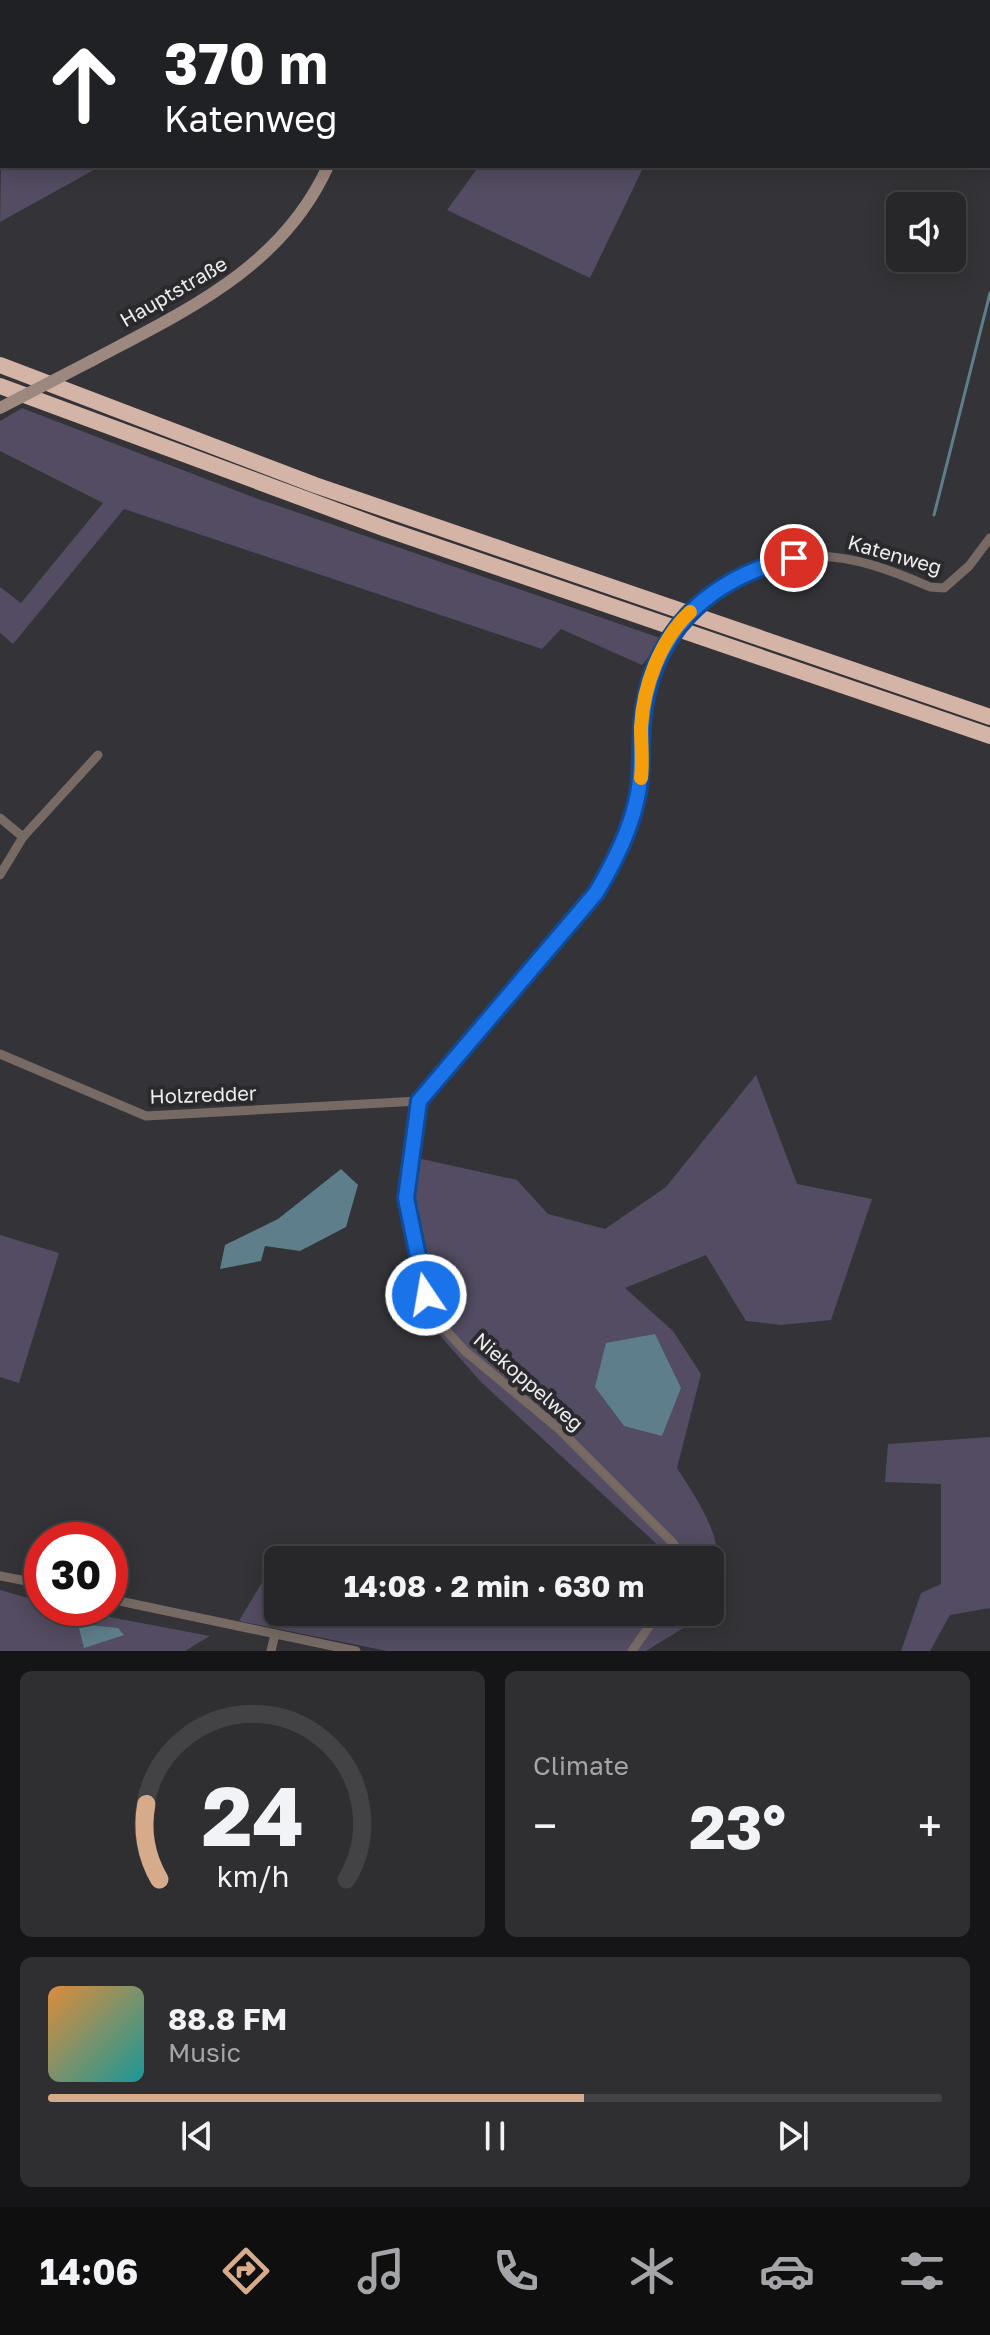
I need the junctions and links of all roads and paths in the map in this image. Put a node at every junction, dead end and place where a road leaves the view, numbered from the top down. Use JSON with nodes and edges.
{"nodes":[{"id":1,"x":327,"y":168,"type":"edge"},
{"id":2,"x":0,"y":365,"type":"edge"},
{"id":3,"x":0,"y":386,"type":"edge"},
{"id":4,"x":0,"y":408,"type":"edge"},
{"id":5,"x":990,"y":538,"type":"edge"},
{"id":6,"x":990,"y":717,"type":"edge"},
{"id":7,"x":990,"y":736,"type":"edge"},
{"id":8,"x":98,"y":755,"type":"dead end"},
{"id":9,"x":0,"y":818,"type":"edge"},
{"id":10,"x":23,"y":837,"type":"junction"},
{"id":11,"x":0,"y":875,"type":"edge"},
{"id":12,"x":0,"y":1054,"type":"edge"},
{"id":13,"x":419,"y":1101,"type":"junction"},
{"id":14,"x":675,"y":1546,"type":"edge"},
{"id":15,"x":0,"y":1576,"type":"edge"},
{"id":16,"x":24,"y":1581,"type":"edge"},
{"id":17,"x":128,"y":1603,"type":"edge"},
{"id":18,"x":649,"y":1626,"type":"edge"},
{"id":19,"x":275,"y":1634,"type":"junction"},
{"id":20,"x":271,"y":1651,"type":"edge"},
{"id":21,"x":356,"y":1651,"type":"edge"},
{"id":22,"x":632,"y":1651,"type":"edge"}],
"edges":[{"from":1,"to":4,"type":"street","name":"Hauptstraße","bridge":true},
{"from":2,"to":6,"type":"highway"},
{"from":3,"to":7,"type":"highway"},
{"from":5,"to":13,"type":"street","name":"Katenweg","bridge":true},
{"from":8,"to":10,"type":"street"},
{"from":9,"to":10,"type":"street"},
{"from":10,"to":11,"type":"street"},
{"from":12,"to":13,"type":"street","name":"Holzredder"},
{"from":13,"to":14,"type":"street","name":"Niekoppelweg"},
{"from":15,"to":16,"type":"street"},
{"from":17,"to":19,"type":"street"},
{"from":18,"to":22,"type":"street"},
{"from":19,"to":20,"type":"street"},
{"from":19,"to":21,"type":"street"}]}
